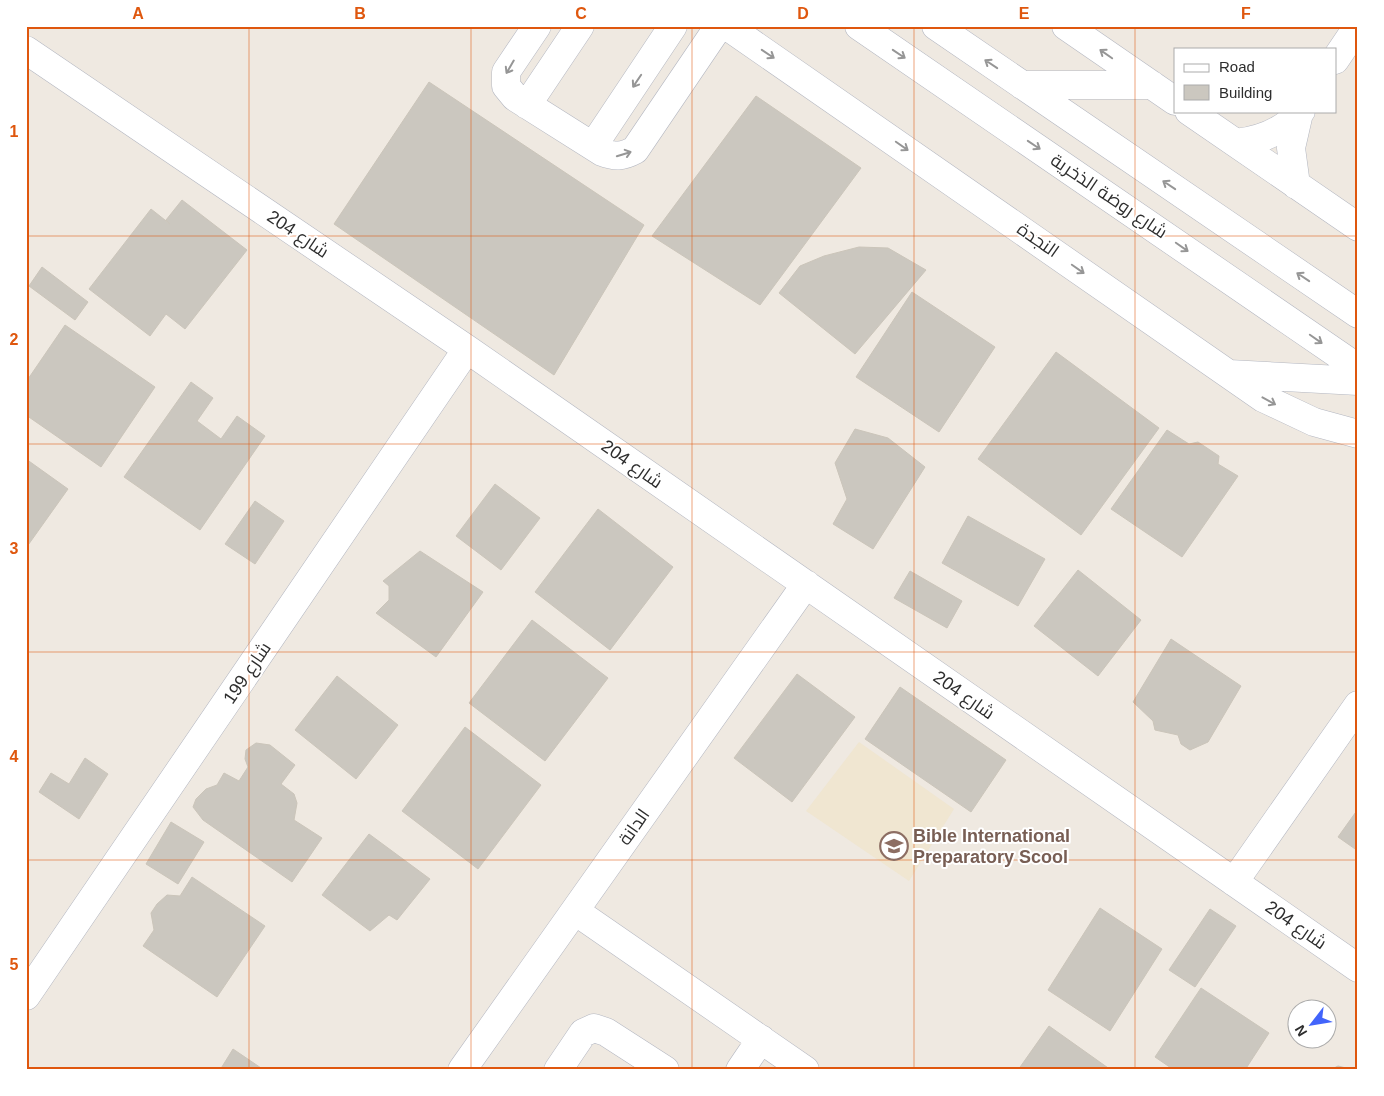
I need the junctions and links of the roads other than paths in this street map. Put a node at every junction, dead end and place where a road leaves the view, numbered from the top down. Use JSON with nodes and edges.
{"nodes":[{"id":1,"x":537,"y":26,"type":"edge"},
{"id":2,"x":580,"y":26,"type":"edge"},
{"id":3,"x":673,"y":26,"type":"edge"},
{"id":4,"x":719,"y":26,"type":"edge"},
{"id":5,"x":727,"y":26,"type":"edge"},
{"id":6,"x":859,"y":26,"type":"edge"},
{"id":7,"x":936,"y":26,"type":"edge"},
{"id":8,"x":1066,"y":26,"type":"edge"},
{"id":9,"x":1358,"y":26,"type":"edge"},
{"id":10,"x":26,"y":50,"type":"edge"},
{"id":11,"x":1336,"y":59,"type":"edge"},
{"id":12,"x":1022,"y":85,"type":"junction"},
{"id":13,"x":1152,"y":85,"type":"junction"},
{"id":14,"x":1174,"y":100,"type":"edge"},
{"id":15,"x":527,"y":105,"type":"junction"},
{"id":16,"x":1191,"y":112,"type":"edge"},
{"id":17,"x":1300,"y":112,"type":"edge"},
{"id":18,"x":1236,"y":143,"type":"junction"},
{"id":19,"x":593,"y":146,"type":"junction"},
{"id":20,"x":1296,"y":185,"type":"junction"},
{"id":21,"x":1351,"y":223,"type":"edge"},
{"id":22,"x":1358,"y":249,"type":"edge"},
{"id":23,"x":1358,"y":314,"type":"edge"},
{"id":24,"x":467,"y":349,"type":"junction"},
{"id":25,"x":1358,"y":368,"type":"edge"},
{"id":26,"x":1229,"y":374,"type":"junction"},
{"id":27,"x":1358,"y":381,"type":"edge"},
{"id":28,"x":1358,"y":434,"type":"edge"},
{"id":29,"x":806,"y":584,"type":"junction"},
{"id":30,"x":1358,"y":705,"type":"edge"},
{"id":31,"x":1234,"y":882,"type":"junction"},
{"id":32,"x":575,"y":911,"type":"junction"},
{"id":33,"x":1358,"y":968,"type":"edge"},
{"id":34,"x":26,"y":996,"type":"edge"},
{"id":35,"x":761,"y":1039,"type":"junction"},
{"id":36,"x":462,"y":1070,"type":"edge"},
{"id":37,"x":558,"y":1070,"type":"edge"},
{"id":38,"x":665,"y":1070,"type":"edge"},
{"id":39,"x":740,"y":1070,"type":"edge"},
{"id":40,"x":805,"y":1070,"type":"edge"}],
"edges":[{"from":1,"to":15,"type":"street","one_way":true},
{"from":2,"to":15,"type":"street"},
{"from":3,"to":19,"type":"street","one_way":true},
{"from":19,"to":4,"type":"street","one_way":true},
{"from":5,"to":26,"type":"street","name":"النجدة","one_way":true},
{"from":6,"to":25,"type":"street","name":"شارع روضة الذخرية","one_way":true},
{"from":12,"to":7,"type":"street","one_way":true},
{"from":13,"to":8,"type":"street","one_way":true},
{"from":9,"to":11,"type":"street"},
{"from":10,"to":24,"type":"street","name":"شارع 204"},
{"from":12,"to":13,"type":"street"},
{"from":23,"to":12,"type":"street","one_way":true},
{"from":13,"to":14,"type":"street"},
{"from":15,"to":19,"type":"street"},
{"from":16,"to":18,"type":"street"},
{"from":17,"to":18,"type":"street"},
{"from":17,"to":20,"type":"street"},
{"from":18,"to":20,"type":"street"},
{"from":20,"to":21,"type":"street"},
{"from":21,"to":22,"type":"street"},
{"from":24,"to":29,"type":"street","name":"شارع 204"},
{"from":24,"to":34,"type":"street","name":"شارع 199"},
{"from":26,"to":27,"type":"street"},
{"from":26,"to":28,"type":"street","name":"النجدة","one_way":true},
{"from":29,"to":31,"type":"street","name":"شارع 204"},
{"from":29,"to":32,"type":"street","name":"الدانة"},
{"from":30,"to":31,"type":"street"},
{"from":31,"to":33,"type":"street","name":"شارع 204"},
{"from":32,"to":35,"type":"street"},
{"from":32,"to":36,"type":"street","name":"الدانة"},
{"from":35,"to":39,"type":"street"},
{"from":35,"to":40,"type":"street"},
{"from":37,"to":38,"type":"street"}]}
